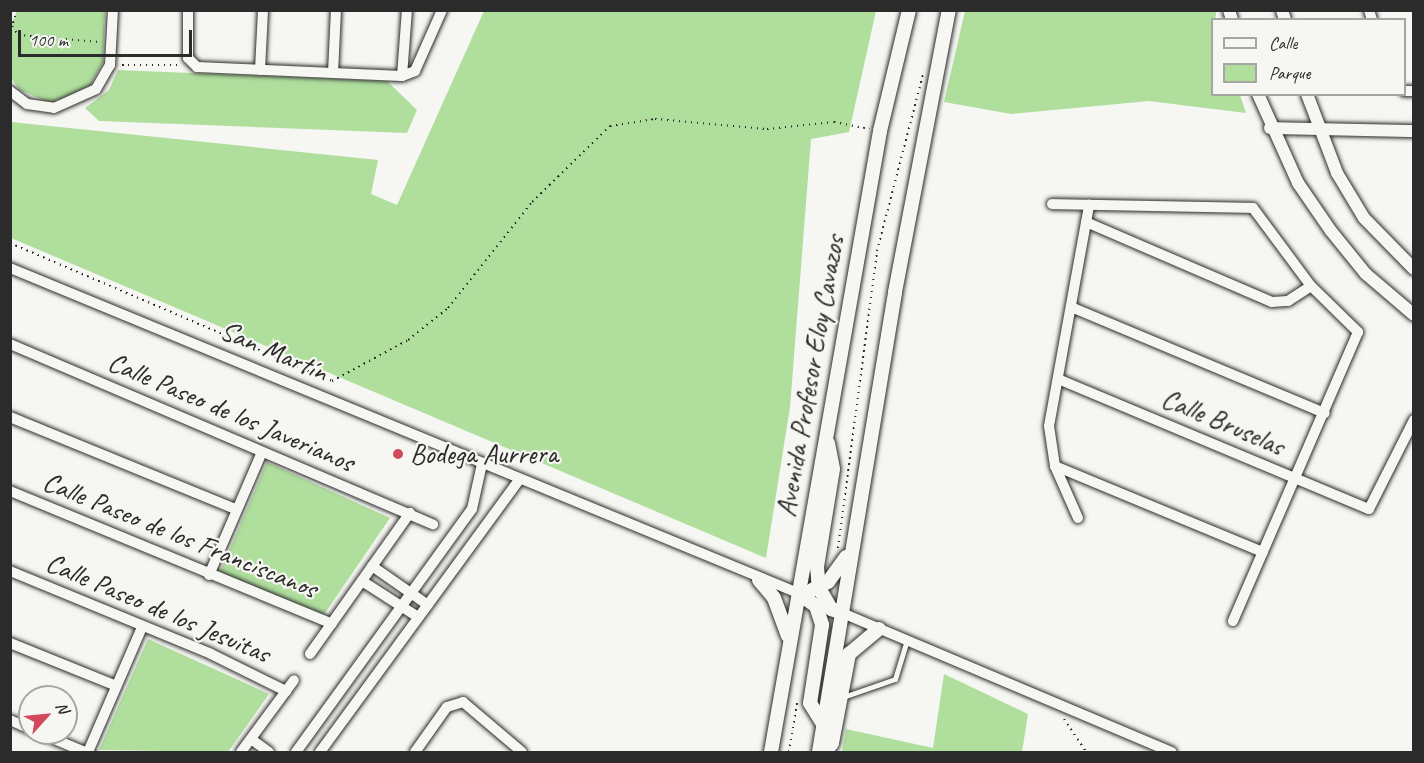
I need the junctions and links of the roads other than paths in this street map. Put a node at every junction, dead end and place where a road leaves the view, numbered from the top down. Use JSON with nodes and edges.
{"nodes":[{"id":1,"x":112,"y":10,"type":"edge"},
{"id":2,"x":188,"y":10,"type":"edge"},
{"id":3,"x":263,"y":10,"type":"edge"},
{"id":4,"x":336,"y":10,"type":"edge"},
{"id":5,"x":407,"y":10,"type":"edge"},
{"id":6,"x":442,"y":10,"type":"edge"},
{"id":7,"x":909,"y":10,"type":"edge"},
{"id":8,"x":949,"y":10,"type":"edge"},
{"id":9,"x":260,"y":70,"type":"junction"},
{"id":10,"x":333,"y":73,"type":"junction"},
{"id":11,"x":407,"y":75,"type":"junction"},
{"id":12,"x":10,"y":92,"type":"edge"},
{"id":13,"x":1259,"y":96,"type":"edge"},
{"id":14,"x":1308,"y":96,"type":"edge"},
{"id":15,"x":1270,"y":128,"type":"junction"},
{"id":16,"x":1318,"y":131,"type":"junction"},
{"id":17,"x":1413,"y":131,"type":"edge"},
{"id":18,"x":1052,"y":204,"type":"dead end"},
{"id":19,"x":1089,"y":205,"type":"junction"},
{"id":20,"x":1086,"y":222,"type":"junction"},
{"id":21,"x":10,"y":268,"type":"edge"},
{"id":22,"x":1413,"y":268,"type":"edge"},
{"id":23,"x":1311,"y":286,"type":"junction"},
{"id":24,"x":1071,"y":308,"type":"junction"},
{"id":25,"x":1413,"y":315,"type":"edge"},
{"id":26,"x":12,"y":347,"type":"edge"},
{"id":27,"x":1058,"y":379,"type":"junction"},
{"id":28,"x":1325,"y":413,"type":"junction"},
{"id":29,"x":10,"y":417,"type":"edge"},
{"id":30,"x":1413,"y":420,"type":"edge"},
{"id":31,"x":826,"y":432,"type":"junction"},
{"id":32,"x":262,"y":452,"type":"junction"},
{"id":33,"x":483,"y":464,"type":"junction"},
{"id":34,"x":1055,"y":466,"type":"junction"},
{"id":35,"x":1296,"y":478,"type":"junction"},
{"id":36,"x":519,"y":480,"type":"junction"},
{"id":37,"x":10,"y":491,"type":"edge"},
{"id":38,"x":235,"y":509,"type":"junction"},
{"id":39,"x":410,"y":513,"type":"junction"},
{"id":40,"x":1078,"y":518,"type":"dead end"},
{"id":41,"x":433,"y":524,"type":"dead end"},
{"id":42,"x":819,"y":551,"type":"junction"},
{"id":43,"x":1263,"y":552,"type":"junction"},
{"id":44,"x":844,"y":555,"type":"junction"},
{"id":45,"x":372,"y":566,"type":"junction"},
{"id":46,"x":10,"y":571,"type":"edge"},
{"id":47,"x":209,"y":575,"type":"junction"},
{"id":48,"x":759,"y":580,"type":"junction"},
{"id":49,"x":362,"y":581,"type":"junction"},
{"id":50,"x":819,"y":588,"type":"junction"},
{"id":51,"x":412,"y":593,"type":"junction"},
{"id":52,"x":798,"y":593,"type":"junction"},
{"id":53,"x":428,"y":605,"type":"junction"},
{"id":54,"x":403,"y":607,"type":"junction"},
{"id":55,"x":840,"y":612,"type":"junction"},
{"id":56,"x":418,"y":618,"type":"junction"},
{"id":57,"x":1233,"y":621,"type":"dead end"},
{"id":58,"x":332,"y":624,"type":"junction"},
{"id":59,"x":142,"y":627,"type":"junction"},
{"id":60,"x":879,"y":629,"type":"junction"},
{"id":61,"x":906,"y":642,"type":"junction"},
{"id":62,"x":790,"y":643,"type":"junction"},
{"id":63,"x":10,"y":644,"type":"edge"},
{"id":64,"x":310,"y":654,"type":"dead end"},
{"id":65,"x":294,"y":680,"type":"dead end"},
{"id":66,"x":114,"y":685,"type":"junction"},
{"id":67,"x":286,"y":691,"type":"junction"},
{"id":68,"x":841,"y":698,"type":"junction"},
{"id":69,"x":823,"y":724,"type":"junction"},
{"id":70,"x":251,"y":739,"type":"junction"},
{"id":71,"x":68,"y":745,"type":"edge"},
{"id":72,"x":416,"y":752,"type":"edge"},
{"id":73,"x":86,"y":753,"type":"edge"},
{"id":74,"x":241,"y":753,"type":"edge"},
{"id":75,"x":269,"y":753,"type":"edge"},
{"id":76,"x":296,"y":753,"type":"edge"},
{"id":77,"x":320,"y":753,"type":"edge"},
{"id":78,"x":522,"y":753,"type":"edge"},
{"id":79,"x":771,"y":753,"type":"edge"},
{"id":80,"x":819,"y":753,"type":"edge"},
{"id":81,"x":825,"y":753,"type":"edge"},
{"id":82,"x":1173,"y":753,"type":"edge"}],
"edges":[{"from":1,"to":12,"type":"street"},
{"from":2,"to":9,"type":"street"},
{"from":3,"to":9,"type":"street"},
{"from":4,"to":10,"type":"street"},
{"from":5,"to":11,"type":"street"},
{"from":6,"to":11,"type":"street"},
{"from":7,"to":31,"type":"main road","name":"Avenida Profesor Eloy Cavazos"},
{"from":8,"to":44,"type":"main road"},
{"from":9,"to":10,"type":"street"},
{"from":10,"to":11,"type":"street"},
{"from":13,"to":15,"type":"street"},
{"from":14,"to":16,"type":"street"},
{"from":15,"to":16,"type":"street"},
{"from":15,"to":25,"type":"street"},
{"from":16,"to":17,"type":"street"},
{"from":16,"to":22,"type":"street"},
{"from":18,"to":19,"type":"street"},
{"from":19,"to":20,"type":"street"},
{"from":19,"to":23,"type":"street"},
{"from":20,"to":23,"type":"street"},
{"from":20,"to":24,"type":"street"},
{"from":21,"to":33,"type":"street","name":"San Martín"},
{"from":23,"to":28,"type":"street"},
{"from":24,"to":27,"type":"street"},
{"from":24,"to":28,"type":"street"},
{"from":26,"to":32,"type":"street","name":"Calle Paseo de los Javerianos"},
{"from":27,"to":34,"type":"street"},
{"from":27,"to":35,"type":"street","name":"Calle Bruselas"},
{"from":28,"to":35,"type":"street"},
{"from":29,"to":38,"type":"street"},
{"from":30,"to":35,"type":"street","name":"Calle Bruselas"},
{"from":31,"to":42,"type":"main road"},
{"from":31,"to":52,"type":"main road","name":"Avenida Profesor Eloy Cavazos"},
{"from":32,"to":38,"type":"street"},
{"from":32,"to":39,"type":"street","name":"Calle Paseo de los Javerianos"},
{"from":33,"to":36,"type":"street","name":"San Martín"},
{"from":33,"to":51,"type":"street"},
{"from":34,"to":40,"type":"street"},
{"from":34,"to":43,"type":"street"},
{"from":35,"to":43,"type":"street"},
{"from":36,"to":48,"type":"street","name":"San Martín"},
{"from":36,"to":53,"type":"street"},
{"from":37,"to":47,"type":"street","name":"Calle Paseo de los Franciscanos"},
{"from":38,"to":47,"type":"street"},
{"from":39,"to":41,"type":"street","name":"Calle Paseo de los Javerianos"},
{"from":39,"to":45,"type":"street"},
{"from":42,"to":44,"type":"main road"},
{"from":42,"to":50,"type":"main road"},
{"from":43,"to":57,"type":"street"},
{"from":44,"to":50,"type":"main road"},
{"from":44,"to":55,"type":"main road"},
{"from":45,"to":49,"type":"street"},
{"from":45,"to":51,"type":"street"},
{"from":46,"to":59,"type":"street","name":"Calle Paseo de los Jesuitas"},
{"from":47,"to":58,"type":"street","name":"Calle Paseo de los Franciscanos"},
{"from":48,"to":52,"type":"street","name":"San Martín"},
{"from":48,"to":62,"type":"main road"},
{"from":49,"to":54,"type":"street"},
{"from":49,"to":58,"type":"street"},
{"from":50,"to":52,"type":"main road"},
{"from":50,"to":55,"type":"main road"},
{"from":51,"to":53,"type":"street"},
{"from":51,"to":54,"type":"street"},
{"from":52,"to":62,"type":"main road","name":"Avenida Profesor Eloy Cavazos"},
{"from":52,"to":69,"type":"main road"},
{"from":53,"to":56,"type":"street"},
{"from":54,"to":56,"type":"street"},
{"from":54,"to":76,"type":"street"},
{"from":55,"to":60,"type":"street"},
{"from":55,"to":69,"type":"main road"},
{"from":56,"to":77,"type":"street"},
{"from":58,"to":64,"type":"street"},
{"from":59,"to":66,"type":"street"},
{"from":59,"to":67,"type":"street","name":"Calle Paseo de los Jesuitas"},
{"from":60,"to":61,"type":"street"},
{"from":60,"to":68,"type":"main road"},
{"from":61,"to":68,"type":"lane"},
{"from":61,"to":82,"type":"street"},
{"from":62,"to":79,"type":"main road","name":"Avenida Profesor Eloy Cavazos"},
{"from":63,"to":66,"type":"street"},
{"from":65,"to":67,"type":"street"},
{"from":66,"to":73,"type":"street"},
{"from":67,"to":70,"type":"street"},
{"from":68,"to":81,"type":"main road"},
{"from":69,"to":80,"type":"main road"},
{"from":70,"to":74,"type":"street"},
{"from":70,"to":75,"type":"street"},
{"from":71,"to":73,"type":"street"},
{"from":72,"to":78,"type":"street"}]}
